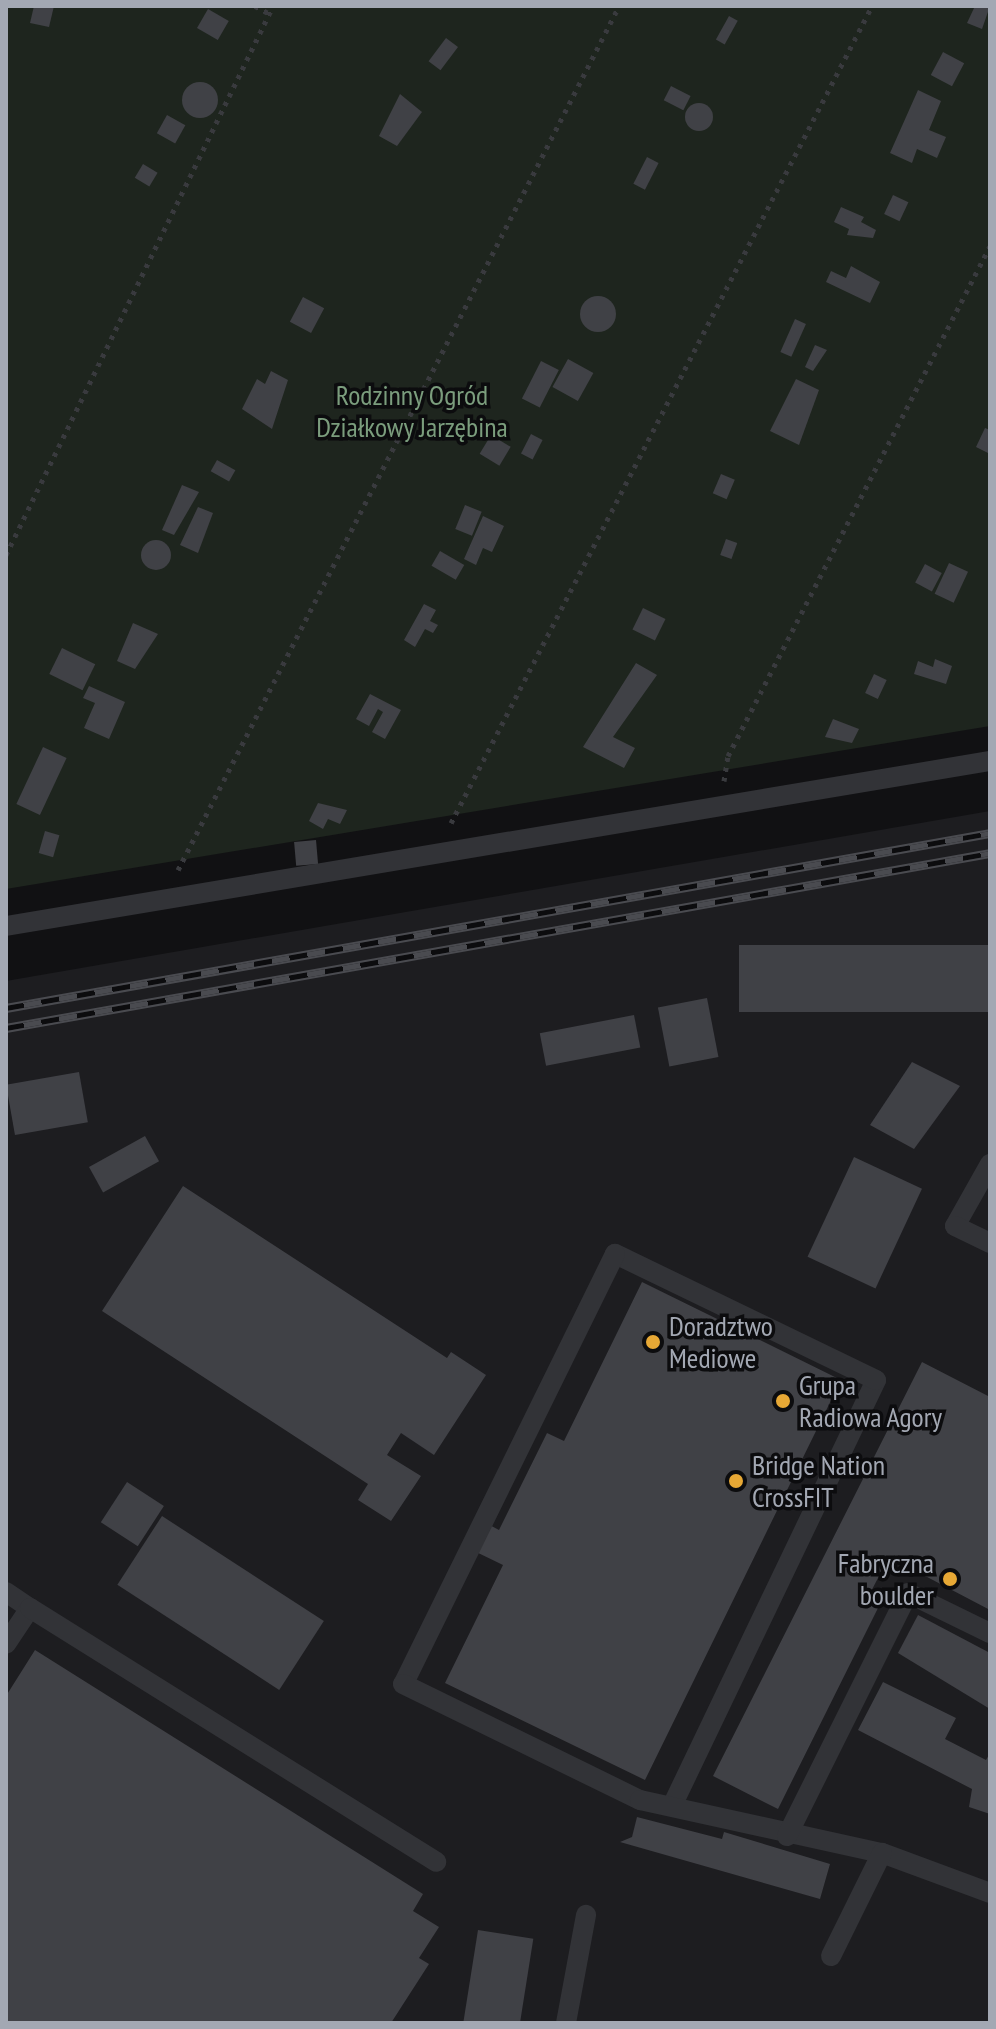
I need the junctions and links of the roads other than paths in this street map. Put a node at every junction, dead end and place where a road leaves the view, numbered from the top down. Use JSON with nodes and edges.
{"nodes":[{"id":1,"x":990,"y":761,"type":"edge"},
{"id":2,"x":6,"y":926,"type":"edge"},
{"id":3,"x":990,"y":1164,"type":"edge"},
{"id":4,"x":990,"y":1243,"type":"edge"},
{"id":5,"x":6,"y":1592,"type":"edge"},
{"id":6,"x":30,"y":1608,"type":"junction"},
{"id":7,"x":990,"y":1633,"type":"edge"},
{"id":8,"x":6,"y":1644,"type":"edge"},
{"id":9,"x":672,"y":1806,"type":"junction"},
{"id":10,"x":787,"y":1836,"type":"junction"},
{"id":11,"x":882,"y":1853,"type":"junction"},
{"id":12,"x":436,"y":1862,"type":"dead end"},
{"id":13,"x":990,"y":1893,"type":"edge"},
{"id":14,"x":586,"y":1915,"type":"dead end"},
{"id":15,"x":831,"y":1956,"type":"dead end"},
{"id":16,"x":566,"y":2023,"type":"edge"}],
"edges":[{"from":1,"to":2,"type":"lane"},
{"from":3,"to":4,"type":"lane"},
{"from":5,"to":6,"type":"lane"},
{"from":6,"to":8,"type":"lane"},
{"from":6,"to":12,"type":"lane"},
{"from":7,"to":10,"type":"lane"},
{"from":9,"to":9,"type":"lane"},
{"from":9,"to":10,"type":"lane"},
{"from":10,"to":11,"type":"lane"},
{"from":11,"to":13,"type":"lane"},
{"from":11,"to":15,"type":"lane"},
{"from":14,"to":16,"type":"lane"}]}
